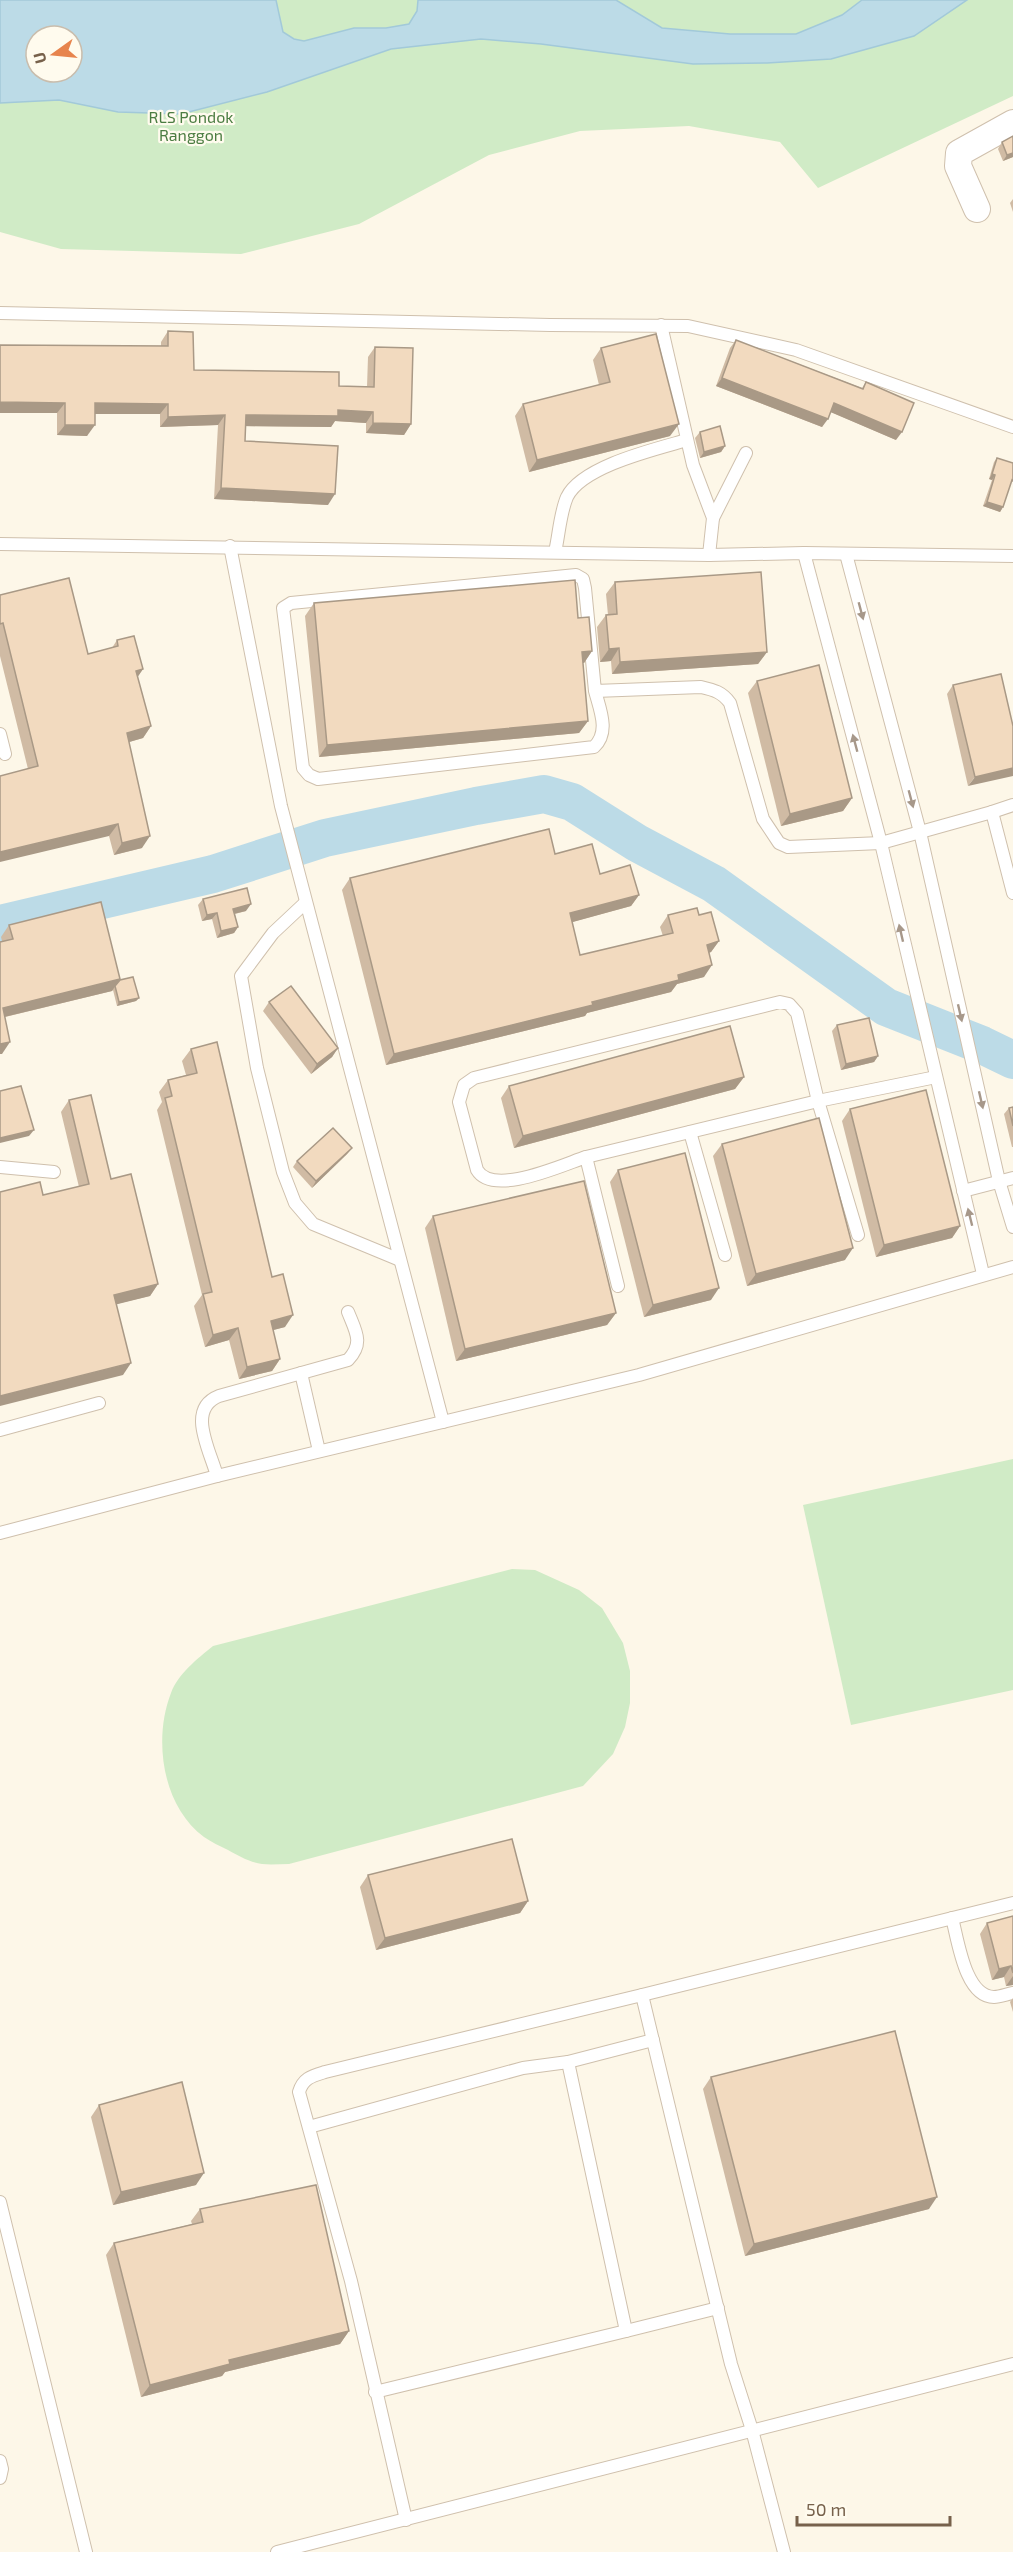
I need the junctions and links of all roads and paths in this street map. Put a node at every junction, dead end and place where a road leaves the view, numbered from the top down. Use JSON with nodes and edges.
{"nodes":[{"id":1,"x":1013,"y":123,"type":"edge"},
{"id":2,"x":977,"y":209,"type":"dead end"},
{"id":3,"x":0,"y":313,"type":"edge"},
{"id":4,"x":661,"y":326,"type":"junction"},
{"id":5,"x":1013,"y":427,"type":"edge"},
{"id":6,"x":687,"y":440,"type":"junction"},
{"id":7,"x":746,"y":453,"type":"dead end"},
{"id":8,"x":713,"y":518,"type":"junction"},
{"id":9,"x":0,"y":544,"type":"edge"},
{"id":10,"x":230,"y":546,"type":"junction"},
{"id":11,"x":555,"y":552,"type":"junction"},
{"id":12,"x":804,"y":553,"type":"junction"},
{"id":13,"x":846,"y":554,"type":"junction"},
{"id":14,"x":709,"y":555,"type":"junction"},
{"id":15,"x":1013,"y":556,"type":"edge"},
{"id":16,"x":595,"y":691,"type":"junction"},
{"id":17,"x":0,"y":734,"type":"edge"},
{"id":18,"x":5,"y":754,"type":"dead end"},
{"id":19,"x":1013,"y":805,"type":"edge"},
{"id":20,"x":992,"y":812,"type":"junction"},
{"id":21,"x":920,"y":832,"type":"junction"},
{"id":22,"x":881,"y":843,"type":"junction"},
{"id":23,"x":1013,"y":893,"type":"edge"},
{"id":24,"x":305,"y":903,"type":"junction"},
{"id":25,"x":936,"y":1077,"type":"junction"},
{"id":26,"x":818,"y":1101,"type":"junction"},
{"id":27,"x":690,"y":1132,"type":"junction"},
{"id":28,"x":586,"y":1157,"type":"junction"},
{"id":29,"x":0,"y":1167,"type":"edge"},
{"id":30,"x":54,"y":1172,"type":"dead end"},
{"id":31,"x":1013,"y":1178,"type":"edge"},
{"id":32,"x":999,"y":1180,"type":"junction"},
{"id":33,"x":963,"y":1191,"type":"junction"},
{"id":34,"x":1013,"y":1227,"type":"edge"},
{"id":35,"x":858,"y":1234,"type":"dead end"},
{"id":36,"x":724,"y":1255,"type":"dead end"},
{"id":37,"x":400,"y":1260,"type":"junction"},
{"id":38,"x":1013,"y":1267,"type":"edge"},
{"id":39,"x":982,"y":1274,"type":"junction"},
{"id":40,"x":618,"y":1286,"type":"dead end"},
{"id":41,"x":348,"y":1312,"type":"dead end"},
{"id":42,"x":301,"y":1373,"type":"junction"},
{"id":43,"x":99,"y":1403,"type":"dead end"},
{"id":44,"x":443,"y":1422,"type":"junction"},
{"id":45,"x":0,"y":1430,"type":"edge"},
{"id":46,"x":319,"y":1451,"type":"junction"},
{"id":47,"x":217,"y":1476,"type":"junction"},
{"id":48,"x":0,"y":1533,"type":"edge"},
{"id":49,"x":1013,"y":1903,"type":"edge"},
{"id":50,"x":952,"y":1918,"type":"junction"},
{"id":51,"x":1013,"y":1993,"type":"edge"},
{"id":52,"x":642,"y":1995,"type":"junction"},
{"id":53,"x":653,"y":2040,"type":"junction"},
{"id":54,"x":568,"y":2062,"type":"junction"},
{"id":55,"x":309,"y":2127,"type":"junction"},
{"id":56,"x":0,"y":2202,"type":"edge"},
{"id":57,"x":718,"y":2308,"type":"junction"},
{"id":58,"x":626,"y":2331,"type":"junction"},
{"id":59,"x":1013,"y":2364,"type":"edge"},
{"id":60,"x":375,"y":2392,"type":"junction"},
{"id":61,"x":752,"y":2430,"type":"junction"},
{"id":62,"x":0,"y":2461,"type":"edge"},
{"id":63,"x":0,"y":2478,"type":"edge"},
{"id":64,"x":406,"y":2520,"type":"junction"},
{"id":65,"x":86,"y":2552,"type":"edge"},
{"id":66,"x":277,"y":2552,"type":"edge"},
{"id":67,"x":784,"y":2552,"type":"edge"}],
"edges":[{"from":1,"to":2,"type":"street"},
{"from":3,"to":4,"type":"lane"},
{"from":4,"to":5,"type":"lane"},
{"from":4,"to":6,"type":"lane"},
{"from":6,"to":8,"type":"lane"},
{"from":6,"to":11,"type":"lane"},
{"from":7,"to":8,"type":"lane"},
{"from":8,"to":14,"type":"lane"},
{"from":9,"to":10,"type":"lane"},
{"from":10,"to":11,"type":"lane"},
{"from":10,"to":24,"type":"lane"},
{"from":11,"to":14,"type":"lane"},
{"from":12,"to":13,"type":"lane"},
{"from":12,"to":14,"type":"lane"},
{"from":22,"to":12,"type":"lane","one_way":true},
{"from":13,"to":15,"type":"lane"},
{"from":13,"to":21,"type":"lane","one_way":true},
{"from":16,"to":16,"type":"lane"},
{"from":16,"to":22,"type":"lane"},
{"from":17,"to":18,"type":"lane"},
{"from":19,"to":20,"type":"lane"},
{"from":20,"to":21,"type":"lane"},
{"from":20,"to":23,"type":"lane"},
{"from":21,"to":22,"type":"lane"},
{"from":21,"to":32,"type":"lane","one_way":true},
{"from":25,"to":22,"type":"lane","one_way":true},
{"from":24,"to":37,"type":"lane"},
{"from":24,"to":37,"type":"lane"},
{"from":25,"to":26,"type":"lane"},
{"from":25,"to":33,"type":"lane"},
{"from":26,"to":27,"type":"lane"},
{"from":26,"to":28,"type":"lane"},
{"from":26,"to":35,"type":"lane"},
{"from":27,"to":28,"type":"lane"},
{"from":27,"to":36,"type":"lane"},
{"from":28,"to":40,"type":"lane"},
{"from":29,"to":30,"type":"lane"},
{"from":31,"to":32,"type":"lane"},
{"from":32,"to":33,"type":"lane"},
{"from":32,"to":34,"type":"lane"},
{"from":39,"to":33,"type":"lane","one_way":true},
{"from":37,"to":44,"type":"lane"},
{"from":38,"to":39,"type":"lane"},
{"from":39,"to":44,"type":"lane"},
{"from":41,"to":42,"type":"lane"},
{"from":42,"to":46,"type":"lane"},
{"from":42,"to":47,"type":"lane"},
{"from":43,"to":45,"type":"lane"},
{"from":44,"to":46,"type":"lane"},
{"from":46,"to":47,"type":"lane"},
{"from":47,"to":48,"type":"lane"},
{"from":49,"to":50,"type":"lane"},
{"from":50,"to":51,"type":"lane"},
{"from":50,"to":52,"type":"lane"},
{"from":52,"to":53,"type":"lane"},
{"from":52,"to":55,"type":"lane"},
{"from":53,"to":54,"type":"lane"},
{"from":53,"to":57,"type":"lane"},
{"from":54,"to":55,"type":"lane"},
{"from":54,"to":58,"type":"lane"},
{"from":55,"to":60,"type":"lane"},
{"from":56,"to":65,"type":"lane"},
{"from":57,"to":58,"type":"lane"},
{"from":57,"to":61,"type":"lane"},
{"from":58,"to":60,"type":"lane"},
{"from":59,"to":61,"type":"lane"},
{"from":60,"to":64,"type":"lane"},
{"from":61,"to":64,"type":"lane"},
{"from":61,"to":67,"type":"lane"},
{"from":62,"to":63,"type":"lane"},
{"from":64,"to":66,"type":"lane"}]}
